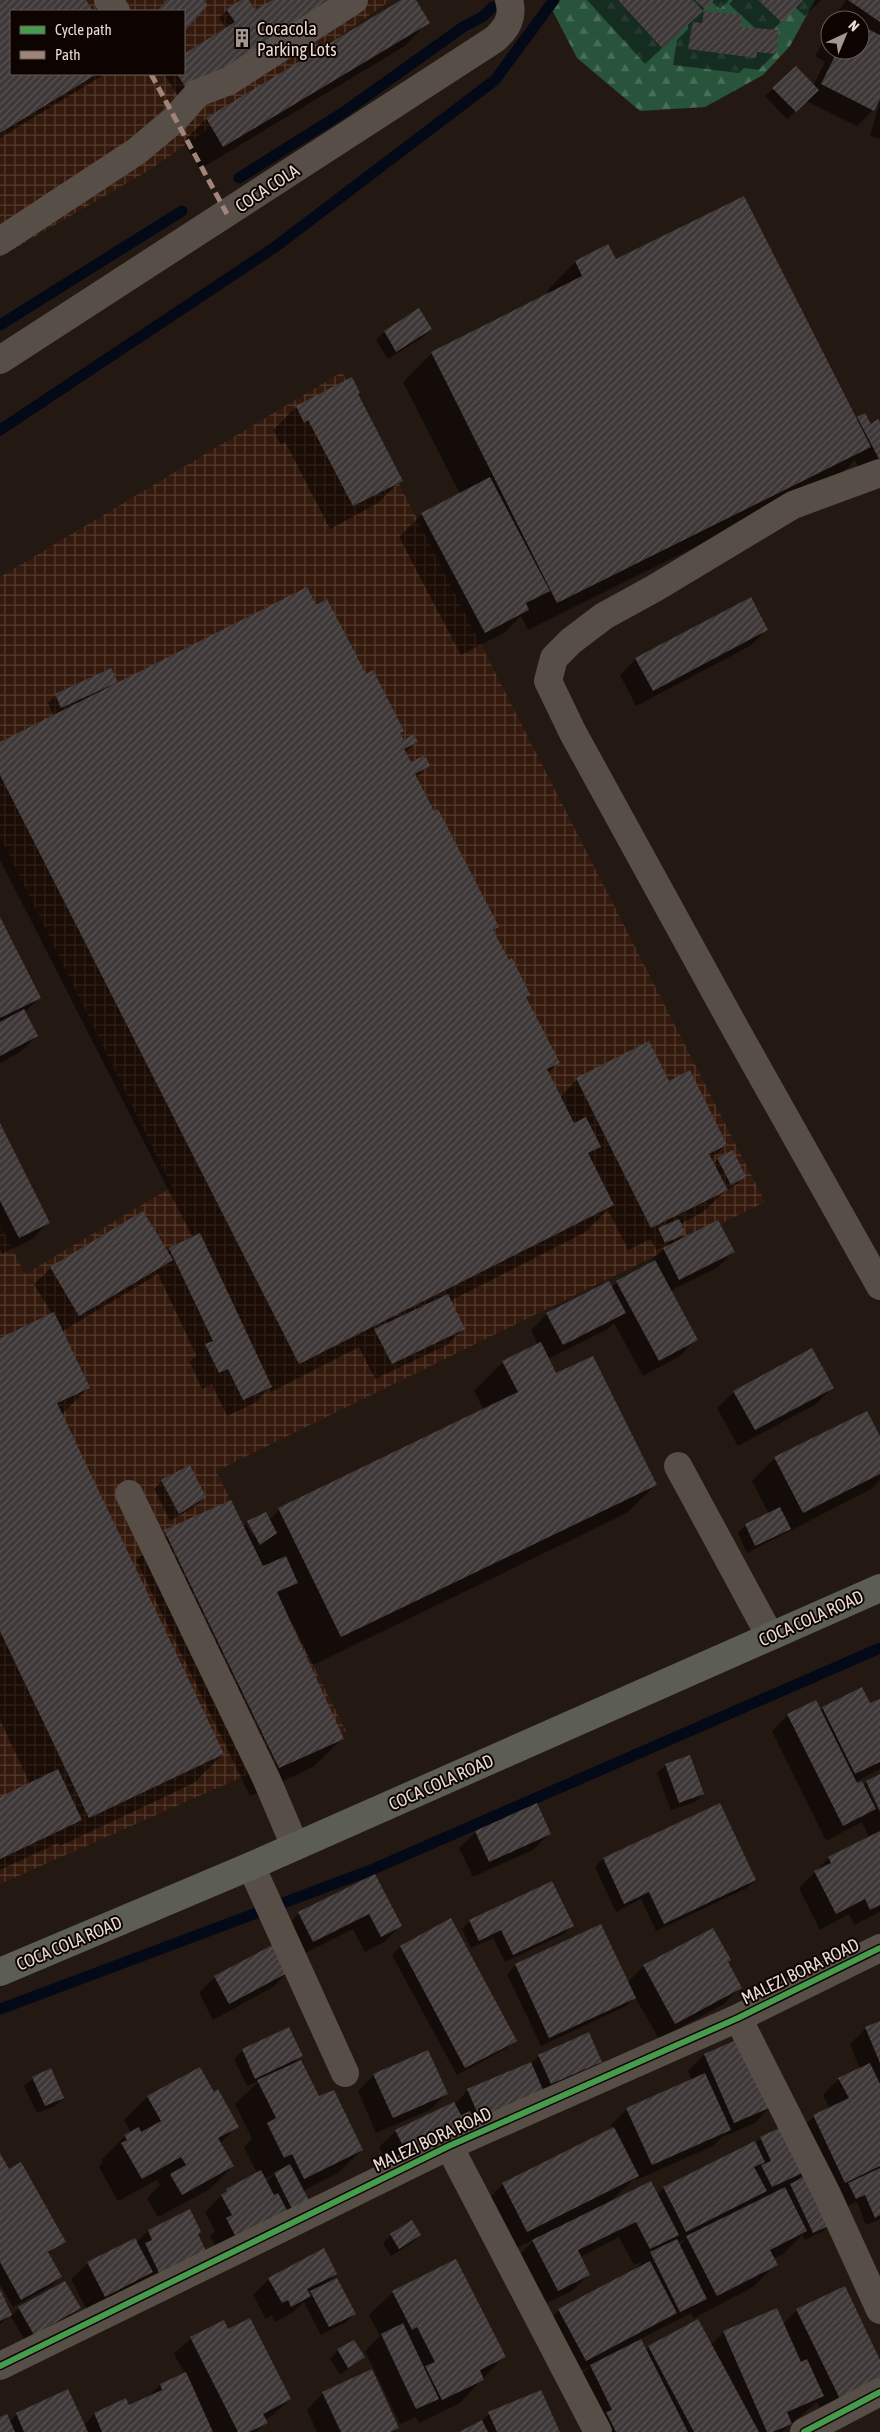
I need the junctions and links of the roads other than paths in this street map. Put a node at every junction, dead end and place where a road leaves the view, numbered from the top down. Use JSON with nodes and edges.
{"nodes":[{"id":1,"x":354,"y":0,"type":"edge"},
{"id":2,"x":509,"y":0,"type":"edge"},
{"id":3,"x":0,"y":242,"type":"edge"},
{"id":4,"x":0,"y":360,"type":"edge"},
{"id":5,"x":880,"y":473,"type":"edge"},
{"id":6,"x":880,"y":1286,"type":"edge"},
{"id":7,"x":678,"y":1466,"type":"dead end"},
{"id":8,"x":129,"y":1494,"type":"dead end"},
{"id":9,"x":880,"y":1588,"type":"edge"},
{"id":10,"x":770,"y":1636,"type":"junction"},
{"id":11,"x":295,"y":1846,"type":"junction"},
{"id":12,"x":251,"y":1866,"type":"junction"},
{"id":13,"x":880,"y":1948,"type":"edge"},
{"id":14,"x":0,"y":1972,"type":"edge"},
{"id":15,"x":738,"y":2018,"type":"junction"},
{"id":16,"x":345,"y":2073,"type":"dead end"},
{"id":17,"x":449,"y":2146,"type":"junction"},
{"id":18,"x":880,"y":2310,"type":"edge"},
{"id":19,"x":0,"y":2366,"type":"edge"},
{"id":20,"x":880,"y":2392,"type":"edge"},
{"id":21,"x":598,"y":2432,"type":"edge"},
{"id":22,"x":804,"y":2432,"type":"edge"}],
"edges":[{"from":1,"to":3,"type":"street"},
{"from":2,"to":4,"type":"street","name":"COCA COLA"},
{"from":5,"to":6,"type":"street"},
{"from":7,"to":10,"type":"street"},
{"from":8,"to":11,"type":"street"},
{"from":9,"to":10,"type":"main road","name":"COCA COLA ROAD"},
{"from":10,"to":11,"type":"main road","name":"COCA COLA ROAD"},
{"from":11,"to":12,"type":"main road","name":"COCA COLA ROAD"},
{"from":12,"to":14,"type":"main road","name":"COCA COLA ROAD"},
{"from":12,"to":16,"type":"street"},
{"from":13,"to":15,"type":"street","name":"MALEZI BORA ROAD"},
{"from":15,"to":17,"type":"street","name":"MALEZI BORA ROAD"},
{"from":15,"to":18,"type":"street"},
{"from":17,"to":19,"type":"street","name":"MALEZI BORA ROAD"},
{"from":17,"to":21,"type":"street"},
{"from":20,"to":22,"type":"street"}]}
